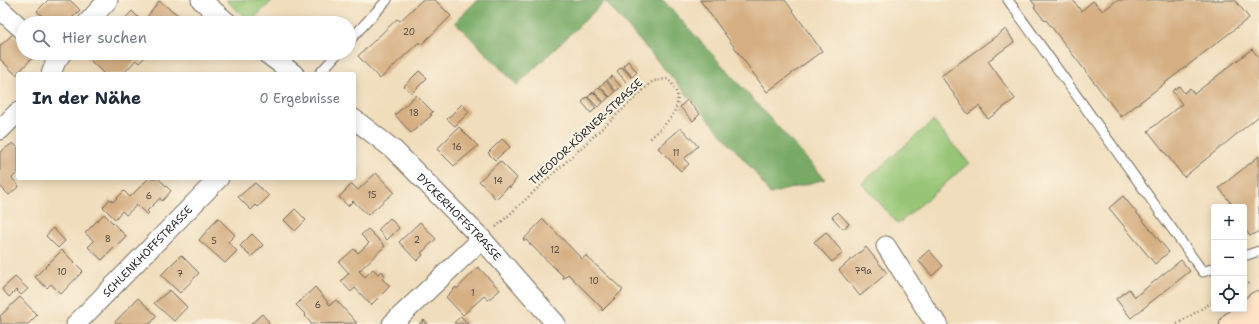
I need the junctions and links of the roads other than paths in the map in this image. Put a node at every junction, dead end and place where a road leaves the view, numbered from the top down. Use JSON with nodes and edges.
{"nodes":[{"id":1,"x":108,"y":0,"type":"edge"},
{"id":2,"x":201,"y":0,"type":"edge"},
{"id":3,"x":387,"y":0,"type":"edge"},
{"id":4,"x":1008,"y":0,"type":"edge"},
{"id":5,"x":0,"y":9,"type":"edge"},
{"id":6,"x":93,"y":16,"type":"edge"},
{"id":7,"x":220,"y":16,"type":"edge"},
{"id":8,"x":16,"y":24,"type":"edge"},
{"id":9,"x":356,"y":34,"type":"edge"},
{"id":10,"x":275,"y":60,"type":"edge"},
{"id":11,"x":332,"y":60,"type":"edge"},
{"id":12,"x":291,"y":72,"type":"edge"},
{"id":13,"x":321,"y":72,"type":"edge"},
{"id":14,"x":16,"y":114,"type":"edge"},
{"id":15,"x":356,"y":121,"type":"edge"},
{"id":16,"x":0,"y":130,"type":"edge"},
{"id":17,"x":217,"y":180,"type":"edge"},
{"id":18,"x":482,"y":239,"type":"junction"},
{"id":19,"x":886,"y":246,"type":"dead end"},
{"id":20,"x":1259,"y":251,"type":"edge"},
{"id":21,"x":1247,"y":255,"type":"edge"},
{"id":22,"x":1211,"y":269,"type":"edge"},
{"id":23,"x":1259,"y":302,"type":"edge"},
{"id":24,"x":1259,"y":322,"type":"edge"},
{"id":25,"x":76,"y":324,"type":"edge"},
{"id":26,"x":392,"y":324,"type":"edge"},
{"id":27,"x":556,"y":324,"type":"edge"},
{"id":28,"x":938,"y":324,"type":"edge"},
{"id":29,"x":1231,"y":324,"type":"edge"},
{"id":30,"x":1245,"y":324,"type":"edge"}],
"edges":[{"from":1,"to":6,"type":"street"},
{"from":2,"to":7,"type":"street"},
{"from":3,"to":9,"type":"lane"},
{"from":4,"to":22,"type":"lane"},
{"from":5,"to":8,"type":"street"},
{"from":10,"to":12,"type":"street"},
{"from":11,"to":13,"type":"lane"},
{"from":14,"to":16,"type":"street"},
{"from":15,"to":18,"type":"street","name":"DYCKERHOFFSTRASSE"},
{"from":17,"to":25,"type":"street","name":"SCHLENKHOFFSTRASSE"},
{"from":18,"to":26,"type":"street"},
{"from":18,"to":27,"type":"street","name":"DYCKERHOFFSTRASSE"},
{"from":19,"to":28,"type":"street"},
{"from":20,"to":21,"type":"lane"},
{"from":23,"to":29,"type":"street"},
{"from":24,"to":30,"type":"street"}]}
